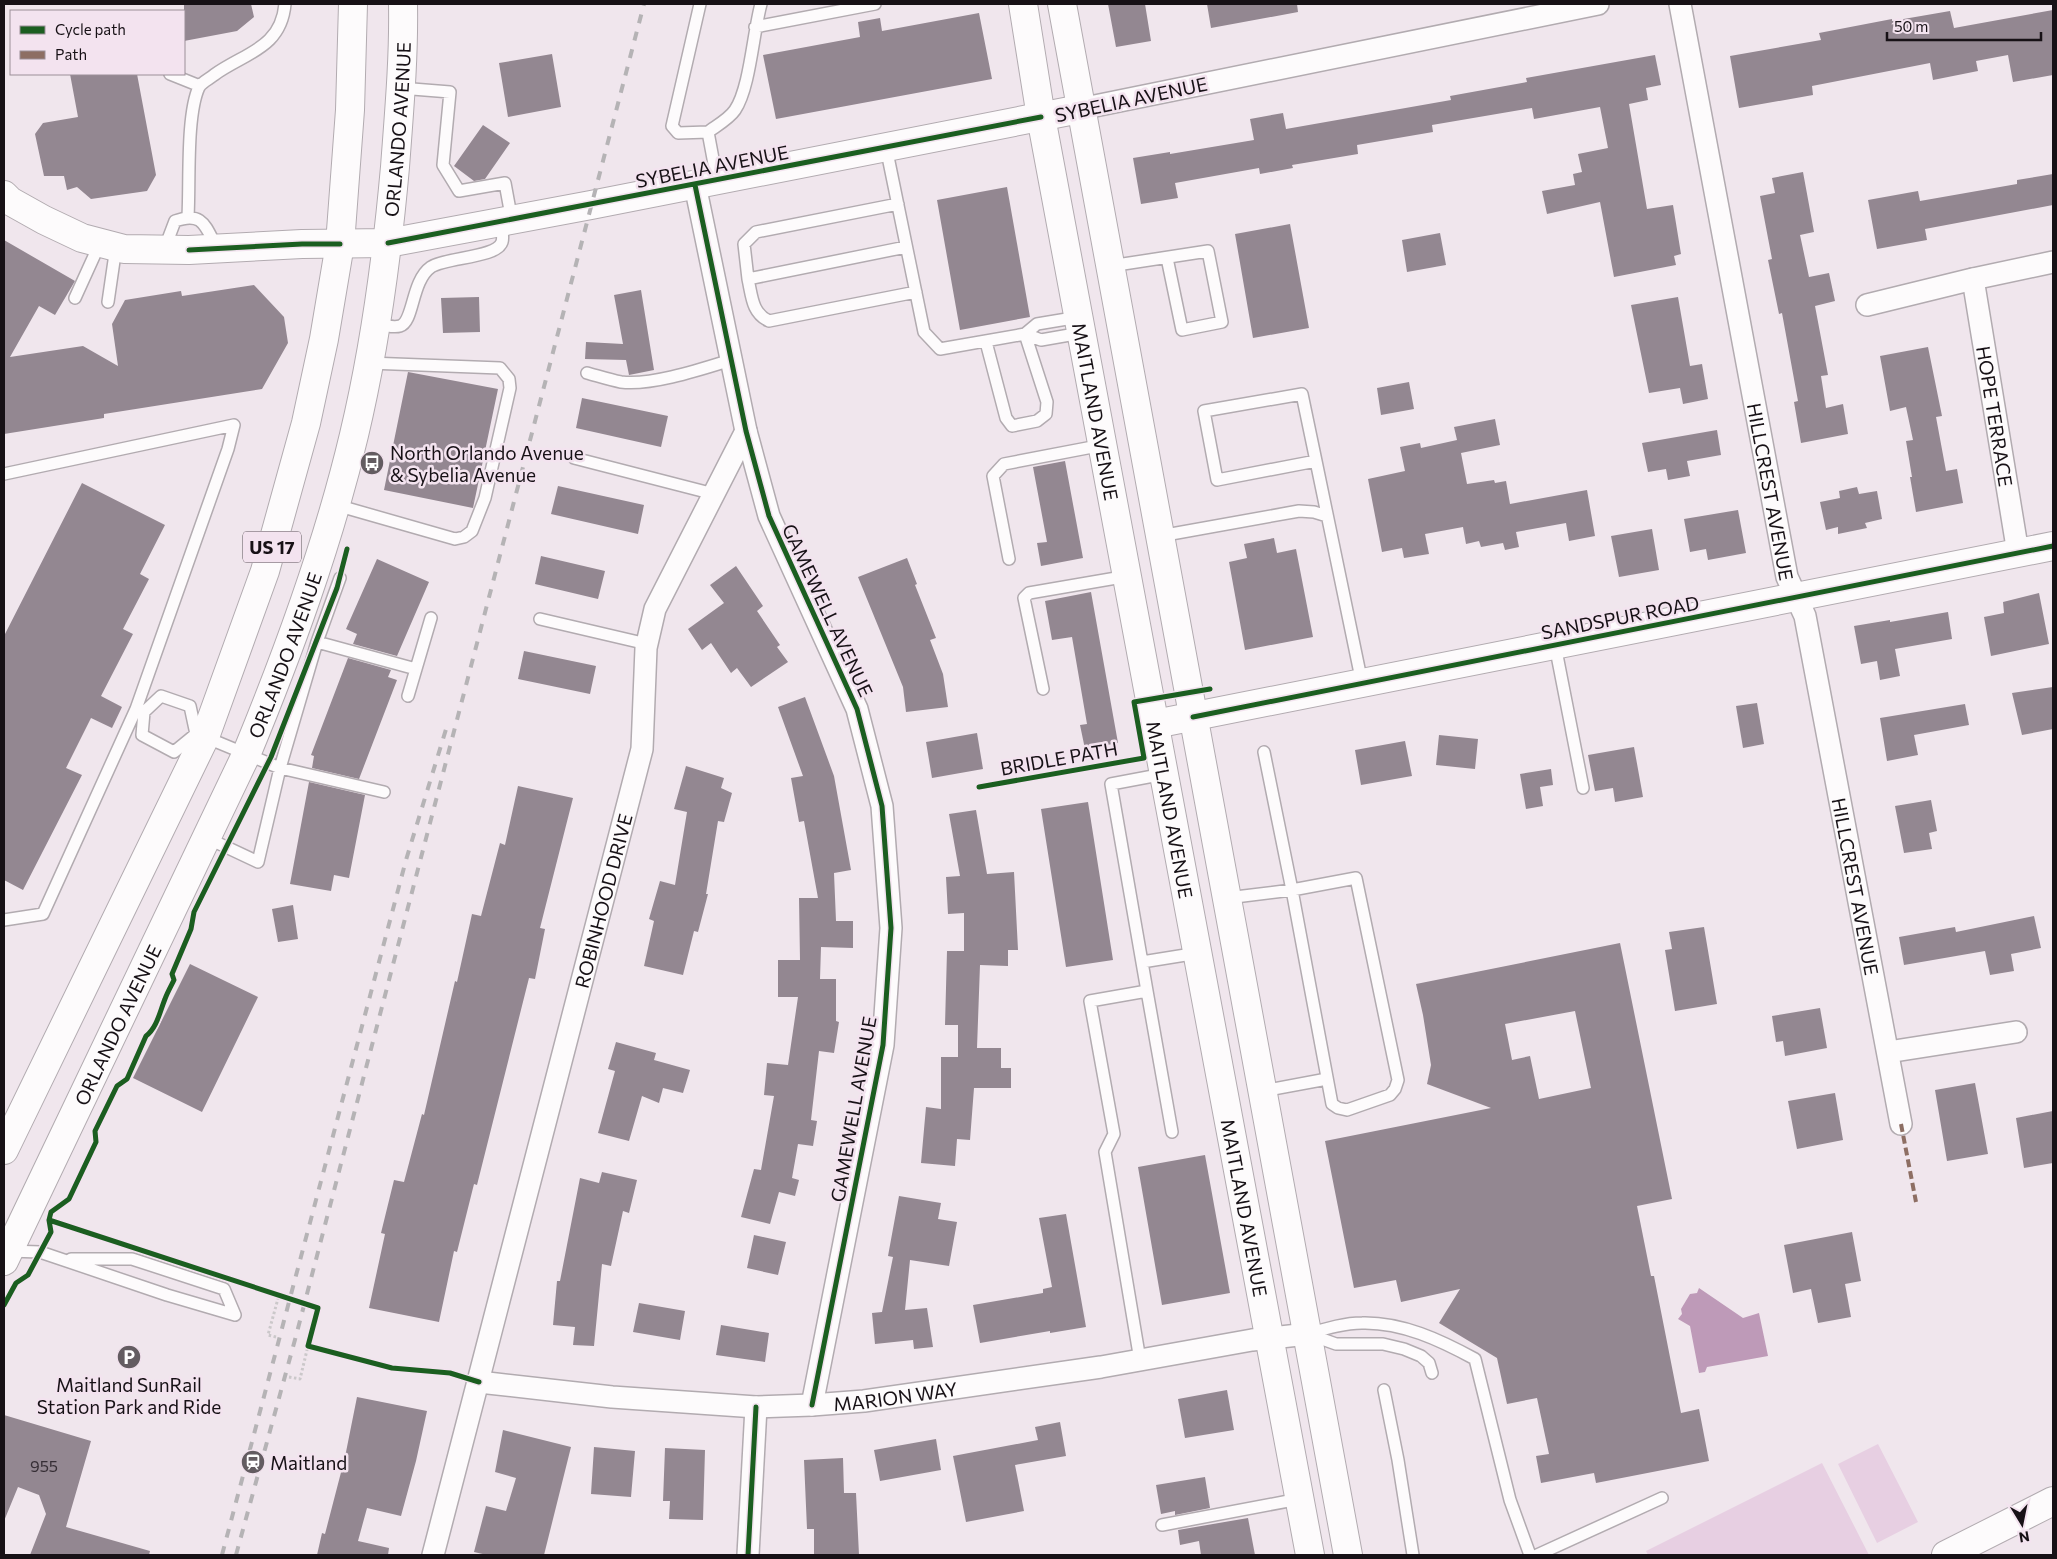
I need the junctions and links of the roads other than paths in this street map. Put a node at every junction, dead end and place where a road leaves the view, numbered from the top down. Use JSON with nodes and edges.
{"nodes":[{"id":1,"x":285,"y":4,"type":"edge"},
{"id":2,"x":353,"y":4,"type":"edge"},
{"id":3,"x":403,"y":4,"type":"edge"},
{"id":4,"x":700,"y":4,"type":"edge"},
{"id":5,"x":761,"y":4,"type":"edge"},
{"id":6,"x":875,"y":4,"type":"edge"},
{"id":7,"x":1023,"y":4,"type":"edge"},
{"id":8,"x":1062,"y":4,"type":"edge"},
{"id":9,"x":1598,"y":4,"type":"edge"},
{"id":10,"x":1680,"y":4,"type":"edge"},
{"id":11,"x":755,"y":27,"type":"junction"},
{"id":12,"x":172,"y":75,"type":"edge"},
{"id":13,"x":200,"y":86,"type":"junction"},
{"id":14,"x":400,"y":88,"type":"junction"},
{"id":15,"x":1080,"y":109,"type":"junction"},
{"id":16,"x":1042,"y":117,"type":"junction"},
{"id":17,"x":708,"y":132,"type":"junction"},
{"id":18,"x":886,"y":147,"type":"junction"},
{"id":19,"x":706,"y":183,"type":"junction"},
{"id":20,"x":4,"y":195,"type":"edge"},
{"id":21,"x":898,"y":204,"type":"junction"},
{"id":22,"x":188,"y":216,"type":"junction"},
{"id":23,"x":506,"y":222,"type":"junction"},
{"id":24,"x":388,"y":243,"type":"junction"},
{"id":25,"x":340,"y":244,"type":"junction"},
{"id":26,"x":108,"y":245,"type":"junction"},
{"id":27,"x":906,"y":247,"type":"junction"},
{"id":28,"x":217,"y":248,"type":"junction"},
{"id":29,"x":164,"y":250,"type":"junction"},
{"id":30,"x":1167,"y":258,"type":"junction"},
{"id":31,"x":2053,"y":262,"type":"edge"},
{"id":32,"x":1110,"y":266,"type":"junction"},
{"id":33,"x":748,"y":279,"type":"junction"},
{"id":34,"x":1973,"y":279,"type":"junction"},
{"id":35,"x":916,"y":292,"type":"junction"},
{"id":36,"x":75,"y":298,"type":"dead end"},
{"id":37,"x":108,"y":302,"type":"dead end"},
{"id":38,"x":1867,"y":305,"type":"dead end"},
{"id":39,"x":377,"y":323,"type":"junction"},
{"id":40,"x":1080,"y":325,"type":"junction"},
{"id":41,"x":1025,"y":334,"type":"junction"},
{"id":42,"x":986,"y":342,"type":"junction"},
{"id":43,"x":731,"y":360,"type":"junction"},
{"id":44,"x":369,"y":363,"type":"junction"},
{"id":45,"x":587,"y":373,"type":"dead end"},
{"id":46,"x":746,"y":431,"type":"junction"},
{"id":47,"x":1103,"y":445,"type":"junction"},
{"id":48,"x":574,"y":458,"type":"dead end"},
{"id":49,"x":1316,"y":462,"type":"junction"},
{"id":50,"x":4,"y":474,"type":"edge"},
{"id":51,"x":714,"y":494,"type":"junction"},
{"id":52,"x":336,"y":505,"type":"junction"},
{"id":53,"x":1327,"y":516,"type":"junction"},
{"id":54,"x":1160,"y":536,"type":"junction"},
{"id":55,"x":2053,"y":546,"type":"edge"},
{"id":56,"x":2018,"y":552,"type":"junction"},
{"id":57,"x":1009,"y":559,"type":"dead end"},
{"id":58,"x":1128,"y":576,"type":"junction"},
{"id":59,"x":340,"y":578,"type":"dead end"},
{"id":60,"x":1796,"y":598,"type":"junction"},
{"id":61,"x":431,"y":618,"type":"dead end"},
{"id":62,"x":540,"y":619,"type":"dead end"},
{"id":63,"x":317,"y":642,"type":"junction"},
{"id":64,"x":647,"y":644,"type":"junction"},
{"id":65,"x":1555,"y":645,"type":"junction"},
{"id":66,"x":416,"y":669,"type":"junction"},
{"id":67,"x":1362,"y":683,"type":"junction"},
{"id":68,"x":1043,"y":689,"type":"dead end"},
{"id":69,"x":408,"y":696,"type":"dead end"},
{"id":70,"x":140,"y":711,"type":"junction"},
{"id":71,"x":1194,"y":717,"type":"junction"},
{"id":72,"x":1155,"y":724,"type":"junction"},
{"id":73,"x":200,"y":735,"type":"junction"},
{"id":74,"x":1264,"y":752,"type":"dead end"},
{"id":75,"x":246,"y":755,"type":"junction"},
{"id":76,"x":280,"y":768,"type":"junction"},
{"id":77,"x":1164,"y":774,"type":"junction"},
{"id":78,"x":1583,"y":788,"type":"dead end"},
{"id":79,"x":384,"y":792,"type":"dead end"},
{"id":80,"x":207,"y":838,"type":"junction"},
{"id":81,"x":1292,"y":890,"type":"junction"},
{"id":82,"x":1227,"y":898,"type":"junction"},
{"id":83,"x":4,"y":920,"type":"edge"},
{"id":84,"x":1198,"y":953,"type":"junction"},
{"id":85,"x":1142,"y":962,"type":"junction"},
{"id":86,"x":1146,"y":991,"type":"junction"},
{"id":87,"x":2016,"y":1032,"type":"dead end"},
{"id":88,"x":1888,"y":1052,"type":"junction"},
{"id":89,"x":1327,"y":1079,"type":"junction"},
{"id":90,"x":1263,"y":1091,"type":"junction"},
{"id":91,"x":1901,"y":1124,"type":"dead end"},
{"id":92,"x":1172,"y":1132,"type":"dead end"},
{"id":93,"x":4,"y":1150,"type":"edge"},
{"id":94,"x":5,"y":1254,"type":"edge"},
{"id":95,"x":60,"y":1259,"type":"junction"},
{"id":96,"x":1308,"y":1334,"type":"junction"},
{"id":97,"x":1270,"y":1338,"type":"junction"},
{"id":98,"x":1140,"y":1360,"type":"junction"},
{"id":99,"x":1432,"y":1373,"type":"dead end"},
{"id":100,"x":479,"y":1382,"type":"junction"},
{"id":101,"x":1384,"y":1390,"type":"dead end"},
{"id":102,"x":812,"y":1406,"type":"junction"},
{"id":103,"x":756,"y":1407,"type":"junction"},
{"id":104,"x":1662,"y":1498,"type":"dead end"},
{"id":105,"x":1299,"y":1499,"type":"junction"},
{"id":106,"x":2053,"y":1501,"type":"edge"},
{"id":107,"x":1162,"y":1525,"type":"dead end"},
{"id":108,"x":433,"y":1555,"type":"edge"},
{"id":109,"x":748,"y":1555,"type":"edge"},
{"id":110,"x":1310,"y":1555,"type":"edge"},
{"id":111,"x":1348,"y":1555,"type":"edge"},
{"id":112,"x":1413,"y":1555,"type":"edge"},
{"id":113,"x":1530,"y":1555,"type":"edge"},
{"id":114,"x":1537,"y":1555,"type":"edge"},
{"id":115,"x":1946,"y":1555,"type":"edge"}],
"edges":[{"from":1,"to":13,"type":"lane"},
{"from":2,"to":25,"type":"main road","number":"US 17"},
{"from":3,"to":14,"type":"main road","name":"ORLANDO AVENUE","number":"US 17"},
{"from":4,"to":17,"type":"lane"},
{"from":5,"to":11,"type":"lane"},
{"from":6,"to":11,"type":"lane"},
{"from":7,"to":16,"type":"main road","name":"MAITLAND AVENUE"},
{"from":8,"to":15,"type":"main road","name":"MAITLAND AVENUE"},
{"from":9,"to":15,"type":"street","name":"SYBELIA AVENUE"},
{"from":10,"to":60,"type":"street","name":"HILLCREST AVENUE"},
{"from":11,"to":17,"type":"lane"},
{"from":12,"to":13,"type":"lane"},
{"from":13,"to":22,"type":"lane"},
{"from":14,"to":23,"type":"lane"},
{"from":14,"to":24,"type":"main road","name":"ORLANDO AVENUE","number":"US 17"},
{"from":15,"to":16,"type":"main road","name":"SYBELIA AVENUE"},
{"from":15,"to":32,"type":"main road","name":"MAITLAND AVENUE"},
{"from":16,"to":18,"type":"main road","name":"SYBELIA AVENUE"},
{"from":16,"to":40,"type":"main road","name":"MAITLAND AVENUE"},
{"from":17,"to":19,"type":"lane"},
{"from":18,"to":19,"type":"main road","name":"SYBELIA AVENUE"},
{"from":18,"to":21,"type":"lane"},
{"from":19,"to":23,"type":"main road","name":"SYBELIA AVENUE"},
{"from":19,"to":43,"type":"street","name":"GAMEWELL AVENUE"},
{"from":20,"to":26,"type":"main road","name":"SYBELIA AVENUE"},
{"from":21,"to":27,"type":"lane"},
{"from":21,"to":33,"type":"lane"},
{"from":22,"to":28,"type":"lane"},
{"from":22,"to":29,"type":"lane"},
{"from":23,"to":24,"type":"main road","name":"SYBELIA AVENUE"},
{"from":23,"to":39,"type":"lane"},
{"from":24,"to":25,"type":"main road","name":"SYBELIA AVENUE"},
{"from":24,"to":39,"type":"main road","name":"ORLANDO AVENUE","number":"US 17"},
{"from":25,"to":28,"type":"main road","name":"SYBELIA AVENUE"},
{"from":25,"to":73,"type":"main road","number":"US 17"},
{"from":26,"to":29,"type":"main road","name":"SYBELIA AVENUE"},
{"from":26,"to":36,"type":"lane"},
{"from":26,"to":37,"type":"lane"},
{"from":27,"to":33,"type":"lane"},
{"from":27,"to":35,"type":"lane"},
{"from":28,"to":29,"type":"main road","name":"SYBELIA AVENUE"},
{"from":30,"to":30,"type":"lane"},
{"from":30,"to":32,"type":"lane"},
{"from":31,"to":34,"type":"street"},
{"from":32,"to":54,"type":"main road","name":"MAITLAND AVENUE"},
{"from":33,"to":35,"type":"lane"},
{"from":34,"to":38,"type":"street"},
{"from":34,"to":56,"type":"street","name":"HOPE TERRACE"},
{"from":35,"to":42,"type":"lane"},
{"from":39,"to":44,"type":"main road","name":"ORLANDO AVENUE","number":"US 17"},
{"from":40,"to":41,"type":"lane"},
{"from":40,"to":41,"type":"lane"},
{"from":40,"to":47,"type":"main road","name":"MAITLAND AVENUE"},
{"from":41,"to":42,"type":"lane"},
{"from":41,"to":42,"type":"lane"},
{"from":43,"to":45,"type":"lane"},
{"from":43,"to":46,"type":"street","name":"GAMEWELL AVENUE"},
{"from":44,"to":52,"type":"main road","name":"ORLANDO AVENUE","number":"US 17"},
{"from":44,"to":52,"type":"lane"},
{"from":46,"to":51,"type":"street","name":"ROBINHOOD DRIVE"},
{"from":46,"to":102,"type":"street","name":"GAMEWELL AVENUE"},
{"from":47,"to":57,"type":"lane"},
{"from":47,"to":58,"type":"main road","name":"MAITLAND AVENUE"},
{"from":48,"to":51,"type":"lane"},
{"from":49,"to":49,"type":"lane"},
{"from":49,"to":53,"type":"lane"},
{"from":50,"to":70,"type":"lane"},
{"from":51,"to":64,"type":"street","name":"ROBINHOOD DRIVE"},
{"from":52,"to":75,"type":"main road","name":"ORLANDO AVENUE","number":"US 17"},
{"from":53,"to":54,"type":"lane"},
{"from":53,"to":67,"type":"lane"},
{"from":54,"to":71,"type":"main road","name":"MAITLAND AVENUE"},
{"from":55,"to":56,"type":"main road","name":"SANDSPUR ROAD"},
{"from":56,"to":60,"type":"main road","name":"SANDSPUR ROAD"},
{"from":58,"to":68,"type":"lane"},
{"from":58,"to":72,"type":"main road","name":"MAITLAND AVENUE"},
{"from":59,"to":63,"type":"lane"},
{"from":60,"to":65,"type":"main road","name":"SANDSPUR ROAD"},
{"from":60,"to":88,"type":"street","name":"HILLCREST AVENUE"},
{"from":61,"to":66,"type":"lane"},
{"from":62,"to":64,"type":"lane"},
{"from":63,"to":66,"type":"lane"},
{"from":63,"to":76,"type":"lane"},
{"from":64,"to":100,"type":"street","name":"ROBINHOOD DRIVE"},
{"from":65,"to":67,"type":"main road","name":"SANDSPUR ROAD"},
{"from":65,"to":78,"type":"lane"},
{"from":66,"to":69,"type":"lane"},
{"from":67,"to":71,"type":"main road","name":"SANDSPUR ROAD"},
{"from":70,"to":73,"type":"lane"},
{"from":70,"to":73,"type":"lane"},
{"from":70,"to":83,"type":"lane"},
{"from":71,"to":72,"type":"main road","name":"SANDSPUR ROAD"},
{"from":71,"to":82,"type":"main road","name":"MAITLAND AVENUE"},
{"from":72,"to":77,"type":"main road","name":"MAITLAND AVENUE"},
{"from":73,"to":75,"type":"lane"},
{"from":73,"to":93,"type":"main road","number":"US 17"},
{"from":74,"to":81,"type":"lane"},
{"from":75,"to":76,"type":"lane"},
{"from":75,"to":80,"type":"main road","name":"ORLANDO AVENUE","number":"US 17"},
{"from":76,"to":79,"type":"lane"},
{"from":76,"to":80,"type":"lane"},
{"from":77,"to":84,"type":"main road","name":"MAITLAND AVENUE"},
{"from":77,"to":85,"type":"lane"},
{"from":80,"to":94,"type":"main road","name":"ORLANDO AVENUE","number":"US 17"},
{"from":81,"to":82,"type":"lane"},
{"from":81,"to":89,"type":"lane"},
{"from":81,"to":89,"type":"lane"},
{"from":82,"to":90,"type":"main road","name":"MAITLAND AVENUE"},
{"from":84,"to":85,"type":"lane"},
{"from":84,"to":97,"type":"main road","name":"MAITLAND AVENUE"},
{"from":85,"to":86,"type":"lane"},
{"from":86,"to":92,"type":"lane"},
{"from":86,"to":98,"type":"lane"},
{"from":87,"to":88,"type":"street"},
{"from":88,"to":91,"type":"street","name":"HILLCREST AVENUE"},
{"from":89,"to":90,"type":"lane"},
{"from":90,"to":96,"type":"main road","name":"MAITLAND AVENUE"},
{"from":94,"to":95,"type":"lane"},
{"from":95,"to":95,"type":"lane"},
{"from":96,"to":97,"type":"street","name":"MARION WAY"},
{"from":96,"to":99,"type":"lane"},
{"from":96,"to":111,"type":"main road","name":"MAITLAND AVENUE"},
{"from":96,"to":113,"type":"lane"},
{"from":97,"to":98,"type":"street","name":"MARION WAY"},
{"from":97,"to":105,"type":"main road","name":"MAITLAND AVENUE"},
{"from":98,"to":102,"type":"street","name":"MARION WAY"},
{"from":100,"to":103,"type":"street","name":"MARION WAY"},
{"from":100,"to":108,"type":"street","name":"ROBINHOOD DRIVE"},
{"from":101,"to":112,"type":"lane"},
{"from":102,"to":103,"type":"street","name":"MARION WAY"},
{"from":103,"to":109,"type":"street"},
{"from":104,"to":114,"type":"lane"},
{"from":105,"to":107,"type":"lane"},
{"from":105,"to":110,"type":"main road","name":"MAITLAND AVENUE"},
{"from":106,"to":115,"type":"main road"}]}
